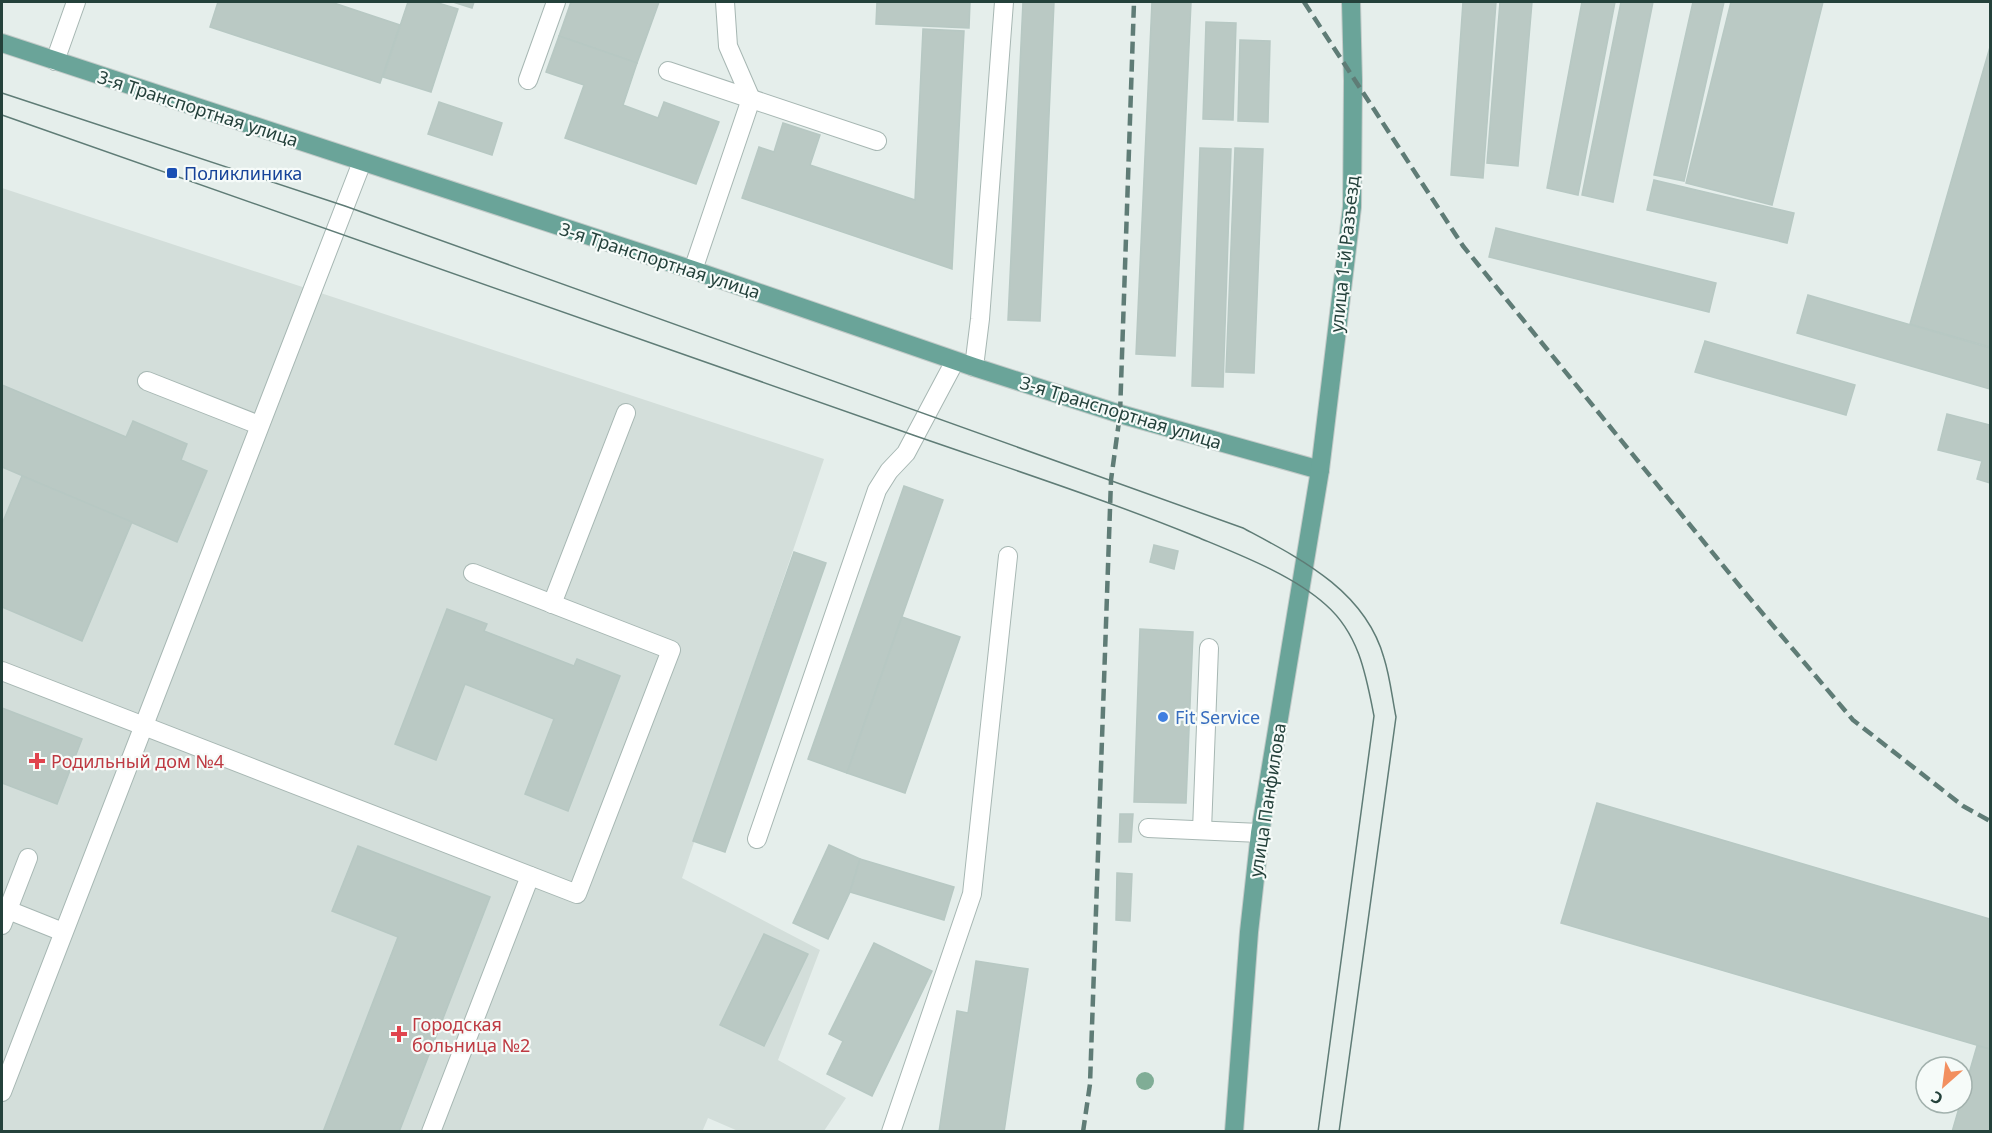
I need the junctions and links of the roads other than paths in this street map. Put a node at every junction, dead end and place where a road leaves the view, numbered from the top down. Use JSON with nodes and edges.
{"nodes":[{"id":1,"x":76,"y":2,"type":"edge"},
{"id":2,"x":556,"y":2,"type":"edge"},
{"id":3,"x":725,"y":2,"type":"edge"},
{"id":4,"x":1004,"y":2,"type":"edge"},
{"id":5,"x":1351,"y":2,"type":"edge"},
{"id":6,"x":2,"y":43,"type":"edge"},
{"id":7,"x":56,"y":61,"type":"junction"},
{"id":8,"x":668,"y":71,"type":"dead end"},
{"id":9,"x":528,"y":80,"type":"dead end"},
{"id":10,"x":751,"y":99,"type":"junction"},
{"id":11,"x":877,"y":141,"type":"dead end"},
{"id":12,"x":362,"y":162,"type":"junction"},
{"id":13,"x":693,"y":270,"type":"junction"},
{"id":14,"x":955,"y":361,"type":"junction"},
{"id":15,"x":974,"y":367,"type":"junction"},
{"id":16,"x":147,"y":381,"type":"dead end"},
{"id":17,"x":626,"y":413,"type":"dead end"},
{"id":18,"x":260,"y":425,"type":"junction"},
{"id":19,"x":1320,"y":470,"type":"junction"},
{"id":20,"x":1008,"y":556,"type":"dead end"},
{"id":21,"x":473,"y":573,"type":"dead end"},
{"id":22,"x":552,"y":604,"type":"junction"},
{"id":23,"x":1209,"y":648,"type":"dead end"},
{"id":24,"x":2,"y":671,"type":"edge"},
{"id":25,"x":143,"y":726,"type":"junction"},
{"id":26,"x":1148,"y":828,"type":"dead end"},
{"id":27,"x":1202,"y":830,"type":"junction"},
{"id":28,"x":1260,"y":833,"type":"junction"},
{"id":29,"x":757,"y":839,"type":"dead end"},
{"id":30,"x":28,"y":858,"type":"dead end"},
{"id":31,"x":530,"y":876,"type":"junction"},
{"id":32,"x":4,"y":918,"type":"edge"},
{"id":33,"x":63,"y":932,"type":"junction"},
{"id":34,"x":2,"y":1092,"type":"edge"},
{"id":35,"x":431,"y":1131,"type":"edge"},
{"id":36,"x":891,"y":1131,"type":"edge"},
{"id":37,"x":1234,"y":1131,"type":"edge"}],
"edges":[{"from":1,"to":7,"type":"lane"},
{"from":2,"to":9,"type":"lane"},
{"from":3,"to":10,"type":"lane"},
{"from":4,"to":15,"type":"lane"},
{"from":5,"to":19,"type":"main road","name":"улица 1-й Разъезд"},
{"from":6,"to":7,"type":"main road","name":"3-я Транспортная улица"},
{"from":7,"to":12,"type":"main road","name":"3-я Транспортная улица"},
{"from":8,"to":10,"type":"lane"},
{"from":10,"to":11,"type":"lane"},
{"from":10,"to":13,"type":"lane"},
{"from":12,"to":13,"type":"main road","name":"3-я Транспортная улица"},
{"from":12,"to":18,"type":"lane"},
{"from":13,"to":14,"type":"main road","name":"3-я Транспортная улица"},
{"from":14,"to":15,"type":"main road","name":"3-я Транспортная улица"},
{"from":14,"to":29,"type":"lane"},
{"from":15,"to":19,"type":"main road","name":"3-я Транспортная улица"},
{"from":16,"to":18,"type":"lane"},
{"from":17,"to":22,"type":"lane"},
{"from":18,"to":25,"type":"lane"},
{"from":19,"to":28,"type":"main road","name":"улица Панфилова"},
{"from":20,"to":36,"type":"lane"},
{"from":21,"to":22,"type":"lane"},
{"from":22,"to":31,"type":"lane"},
{"from":23,"to":27,"type":"lane"},
{"from":24,"to":25,"type":"lane"},
{"from":25,"to":31,"type":"lane"},
{"from":25,"to":33,"type":"lane"},
{"from":26,"to":27,"type":"lane"},
{"from":27,"to":28,"type":"lane"},
{"from":28,"to":37,"type":"main road","name":"улица Панфилова"},
{"from":30,"to":32,"type":"lane"},
{"from":31,"to":35,"type":"lane"},
{"from":32,"to":33,"type":"lane"},
{"from":33,"to":34,"type":"lane"}]}
